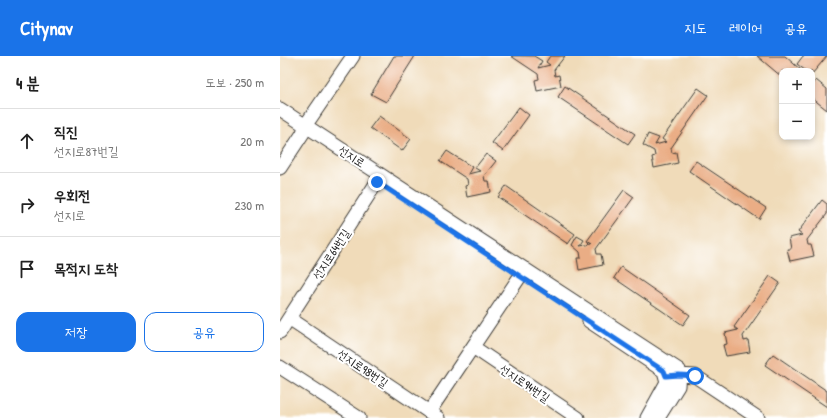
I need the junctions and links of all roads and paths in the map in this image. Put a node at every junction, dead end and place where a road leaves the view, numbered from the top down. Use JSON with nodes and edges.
{"nodes":[{"id":1,"x":353,"y":56,"type":"edge"},
{"id":2,"x":280,"y":110,"type":"edge"},
{"id":3,"x":280,"y":118,"type":"edge"},
{"id":4,"x":304,"y":130,"type":"junction"},
{"id":5,"x":280,"y":168,"type":"edge"},
{"id":6,"x":379,"y":178,"type":"junction"},
{"id":7,"x":523,"y":272,"type":"junction"},
{"id":8,"x":289,"y":318,"type":"junction"},
{"id":9,"x":280,"y":332,"type":"edge"},
{"id":10,"x":473,"y":347,"type":"junction"},
{"id":11,"x":280,"y":367,"type":"edge"},
{"id":12,"x":679,"y":375,"type":"junction"},
{"id":13,"x":666,"y":376,"type":"junction"},
{"id":14,"x":433,"y":415,"type":"edge"},
{"id":15,"x":358,"y":418,"type":"edge"},
{"id":16,"x":578,"y":418,"type":"edge"},
{"id":17,"x":647,"y":418,"type":"edge"},
{"id":18,"x":658,"y":418,"type":"edge"},
{"id":19,"x":758,"y":418,"type":"edge"}],
"edges":[{"from":1,"to":4,"type":"street"},
{"from":2,"to":4,"type":"street","name":"선지로"},
{"from":3,"to":4,"type":"street","name":"선지로"},
{"from":4,"to":5,"type":"street"},
{"from":4,"to":6,"type":"street","name":"선지로"},
{"from":6,"to":7,"type":"street","name":"선지로"},
{"from":6,"to":8,"type":"street","name":"선지로64번길"},
{"from":7,"to":10,"type":"street"},
{"from":7,"to":12,"type":"street","name":"선지로"},
{"from":7,"to":13,"type":"street","name":"선지로"},
{"from":8,"to":9,"type":"street","name":"선지로64번길"},
{"from":8,"to":14,"type":"street","name":"선지로98번길"},
{"from":10,"to":14,"type":"street"},
{"from":10,"to":16,"type":"street","name":"선지로94번길"},
{"from":11,"to":15,"type":"street"},
{"from":12,"to":13,"type":"street"},
{"from":12,"to":18,"type":"street"},
{"from":12,"to":19,"type":"street"},
{"from":13,"to":17,"type":"street"}]}
